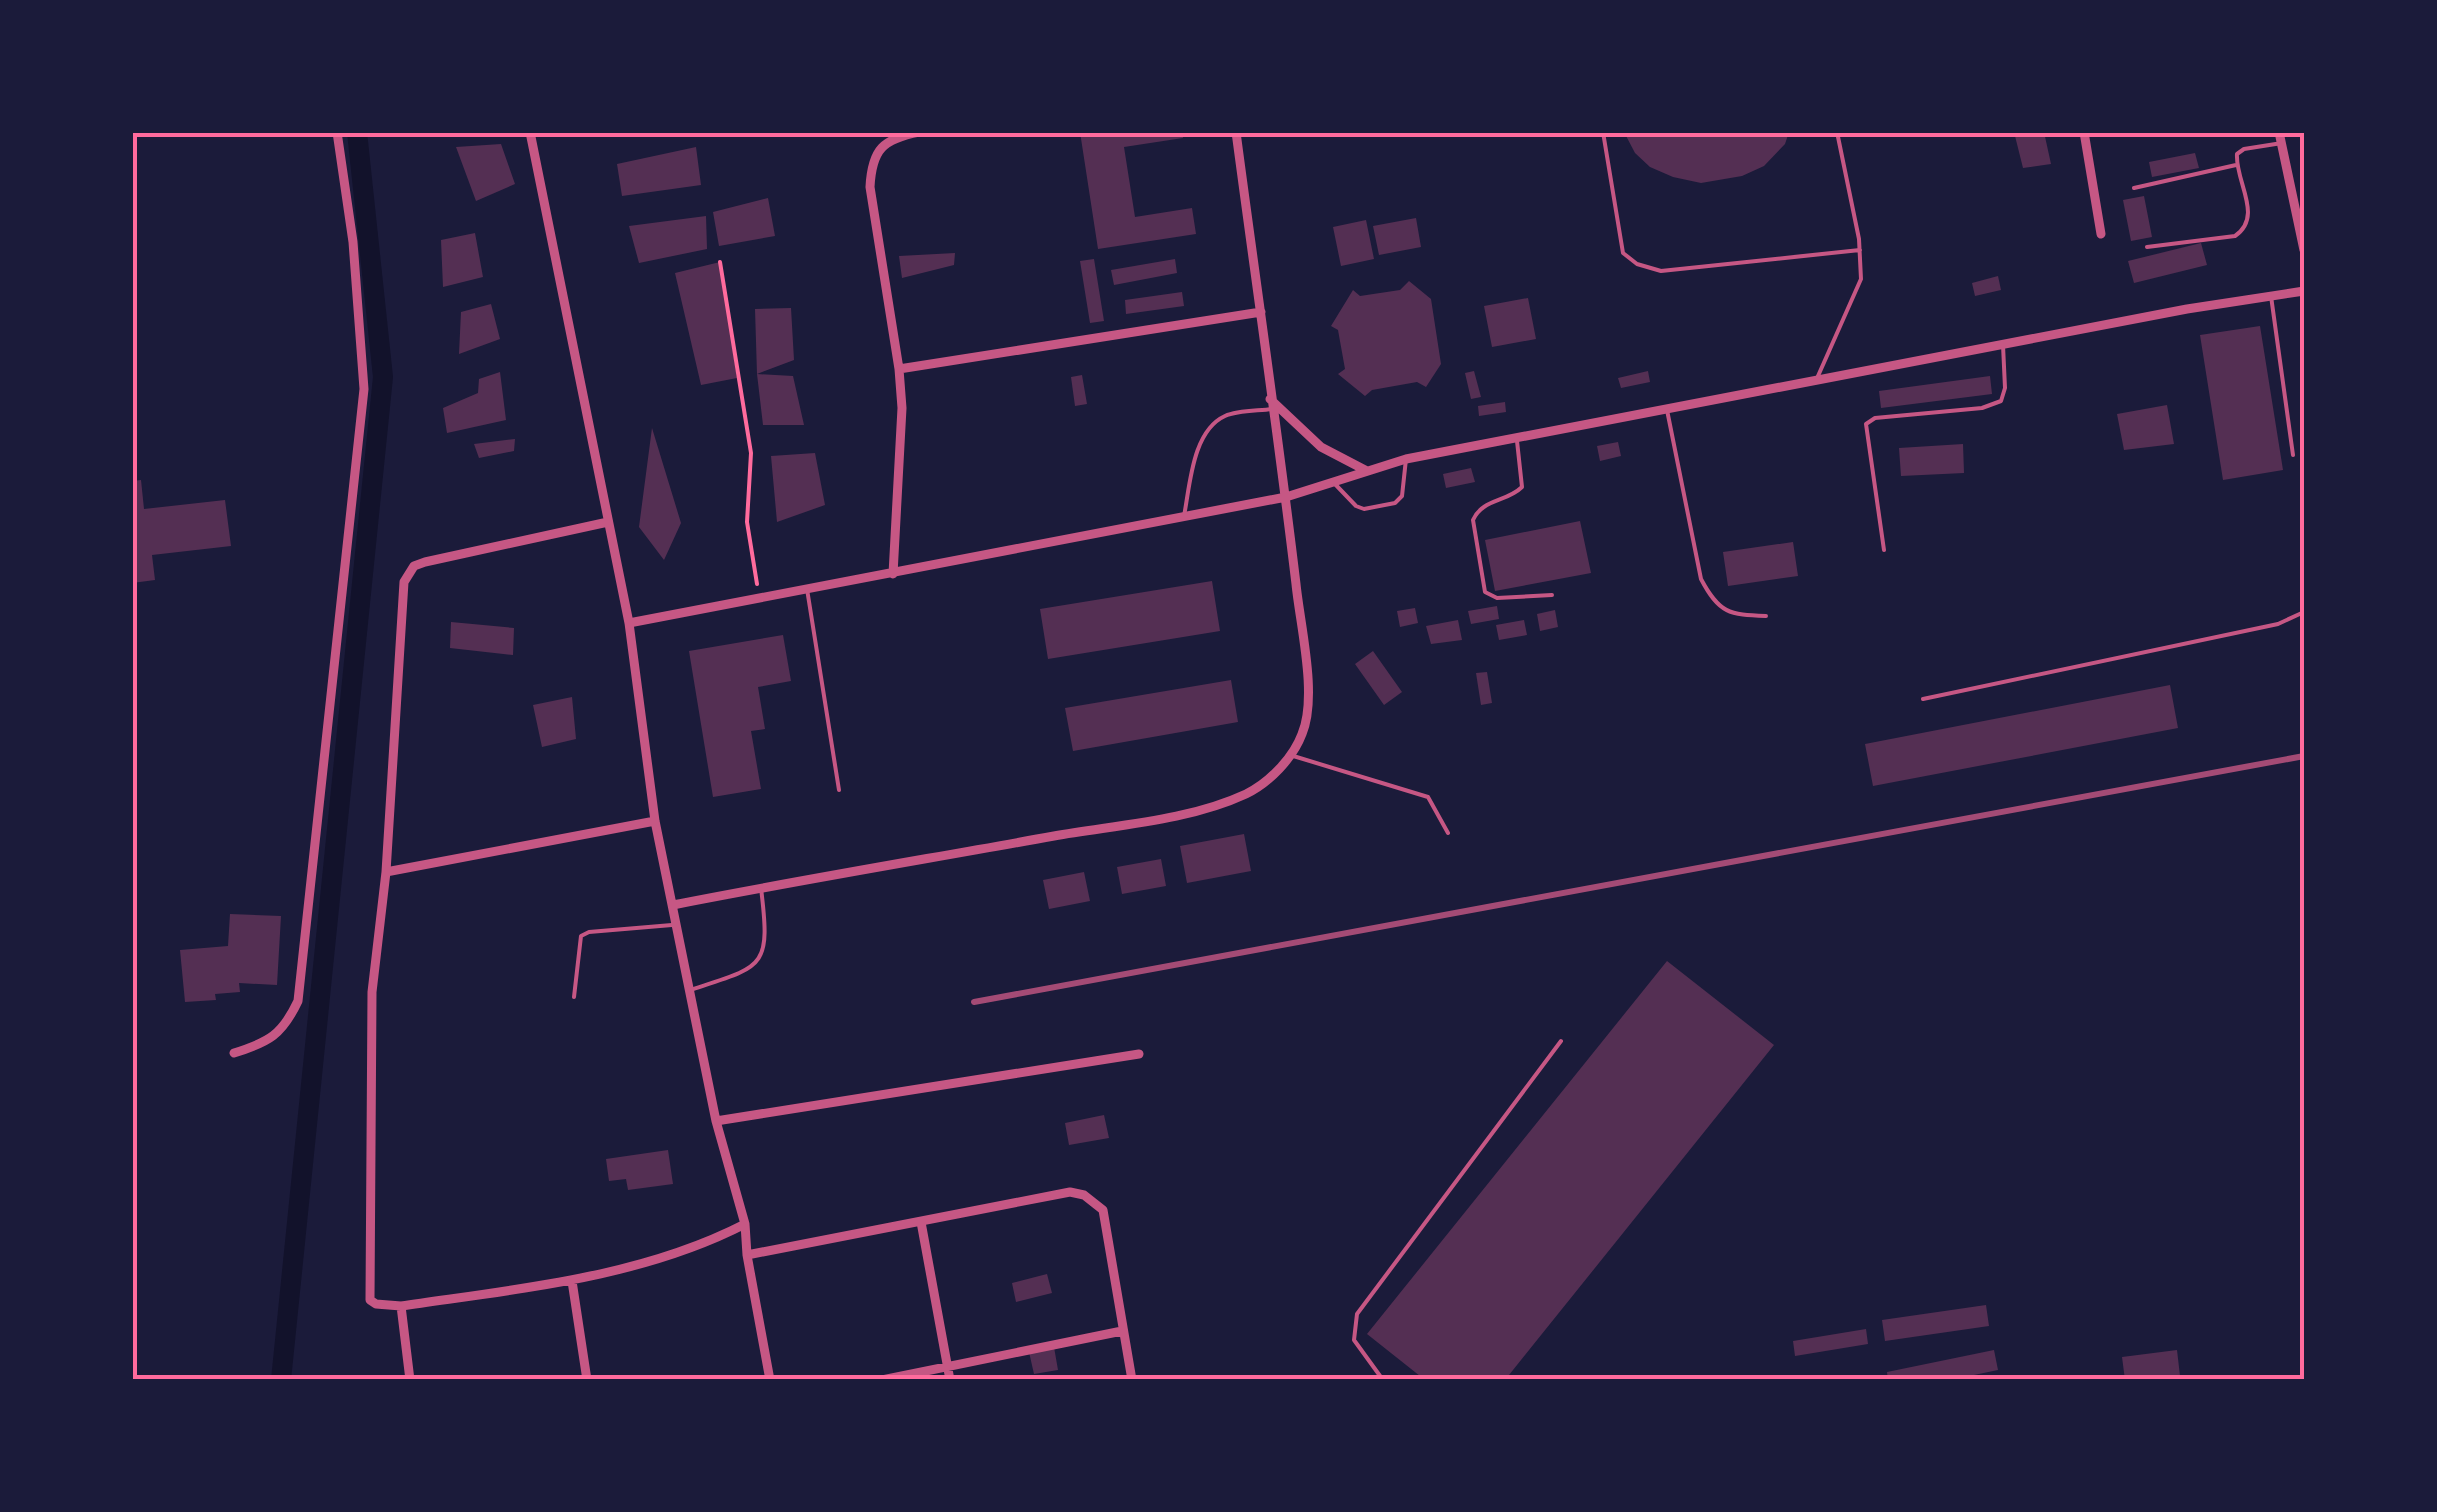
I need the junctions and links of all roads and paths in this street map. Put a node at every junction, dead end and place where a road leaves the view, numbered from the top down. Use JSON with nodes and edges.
{"nodes":[{"id":1,"x":337,"y":132,"type":"edge"},
{"id":2,"x":530,"y":132,"type":"edge"},
{"id":3,"x":920,"y":132,"type":"edge"},
{"id":4,"x":1236,"y":132,"type":"edge"},
{"id":5,"x":1603,"y":132,"type":"edge"},
{"id":6,"x":1837,"y":132,"type":"edge"},
{"id":7,"x":2084,"y":132,"type":"edge"},
{"id":8,"x":2280,"y":138,"type":"edge"},
{"id":9,"x":2236,"y":165,"type":"junction"},
{"id":10,"x":2134,"y":188,"type":"dead end"},
{"id":11,"x":2101,"y":234,"type":"dead end"},
{"id":12,"x":2147,"y":246,"type":"dead end"},
{"id":13,"x":1860,"y":250,"type":"junction"},
{"id":14,"x":2304,"y":250,"type":"edge"},
{"id":15,"x":720,"y":262,"type":"dead end"},
{"id":16,"x":2304,"y":291,"type":"edge"},
{"id":17,"x":2271,"y":295,"type":"junction"},
{"id":18,"x":1261,"y":312,"type":"junction"},
{"id":19,"x":2003,"y":345,"type":"junction"},
{"id":20,"x":900,"y":370,"type":"junction"},
{"id":21,"x":1816,"y":380,"type":"junction"},
{"id":22,"x":1271,"y":404,"type":"junction"},
{"id":23,"x":1667,"y":409,"type":"junction"},
{"id":24,"x":1516,"y":438,"type":"junction"},
{"id":25,"x":2293,"y":455,"type":"dead end"},
{"id":26,"x":1406,"y":459,"type":"junction"},
{"id":27,"x":1367,"y":471,"type":"junction"},
{"id":28,"x":1332,"y":481,"type":"junction"},
{"id":29,"x":1286,"y":496,"type":"junction"},
{"id":30,"x":1184,"y":516,"type":"junction"},
{"id":31,"x":608,"y":522,"type":"junction"},
{"id":32,"x":1884,"y":550,"type":"dead end"},
{"id":33,"x":893,"y":574,"type":"junction"},
{"id":34,"x":806,"y":589,"type":"junction"},
{"id":35,"x":1552,"y":595,"type":"dead end"},
{"id":36,"x":759,"y":597,"type":"junction"},
{"id":37,"x":2304,"y":612,"type":"edge"},
{"id":38,"x":1766,"y":616,"type":"dead end"},
{"id":39,"x":629,"y":623,"type":"junction"},
{"id":40,"x":1923,"y":699,"type":"dead end"},
{"id":41,"x":1290,"y":755,"type":"junction"},
{"id":42,"x":839,"y":790,"type":"dead end"},
{"id":43,"x":655,"y":821,"type":"junction"},
{"id":44,"x":1448,"y":833,"type":"dead end"},
{"id":45,"x":386,"y":872,"type":"junction"},
{"id":46,"x":761,"y":888,"type":"junction"},
{"id":47,"x":673,"y":906,"type":"junction"},
{"id":48,"x":677,"y":924,"type":"junction"},
{"id":49,"x":690,"y":990,"type":"junction"},
{"id":50,"x":574,"y":998,"type":"dead end"},
{"id":51,"x":1561,"y":1041,"type":"dead end"},
{"id":52,"x":234,"y":1053,"type":"dead end"},
{"id":53,"x":1139,"y":1054,"type":"dead end"},
{"id":54,"x":716,"y":1121,"type":"junction"},
{"id":55,"x":921,"y":1222,"type":"junction"},
{"id":56,"x":745,"y":1224,"type":"junction"},
{"id":57,"x":747,"y":1255,"type":"junction"},
{"id":58,"x":572,"y":1281,"type":"junction"},
{"id":59,"x":401,"y":1306,"type":"junction"},
{"id":60,"x":1122,"y":1331,"type":"junction"},
{"id":61,"x":947,"y":1366,"type":"junction"},
{"id":62,"x":410,"y":1380,"type":"edge"},
{"id":63,"x":588,"y":1380,"type":"edge"},
{"id":64,"x":770,"y":1380,"type":"edge"},
{"id":65,"x":882,"y":1380,"type":"edge"},
{"id":66,"x":950,"y":1380,"type":"edge"},
{"id":67,"x":1132,"y":1380,"type":"edge"},
{"id":68,"x":1384,"y":1380,"type":"edge"}],
"edges":[{"from":1,"to":52,"type":"street"},
{"from":2,"to":31,"type":"street"},
{"from":3,"to":20,"type":"street"},
{"from":4,"to":18,"type":"street"},
{"from":5,"to":13,"type":"lane"},
{"from":6,"to":13,"type":"lane"},
{"from":7,"to":11,"type":"street"},
{"from":8,"to":9,"type":"lane"},
{"from":8,"to":14,"type":"street"},
{"from":9,"to":10,"type":"lane"},
{"from":9,"to":12,"type":"lane"},
{"from":13,"to":21,"type":"lane"},
{"from":15,"to":36,"type":"path"},
{"from":16,"to":17,"type":"street"},
{"from":17,"to":19,"type":"street"},
{"from":17,"to":25,"type":"lane"},
{"from":18,"to":20,"type":"street"},
{"from":18,"to":22,"type":"street"},
{"from":19,"to":21,"type":"street"},
{"from":19,"to":32,"type":"lane"},
{"from":20,"to":33,"type":"street"},
{"from":21,"to":23,"type":"street"},
{"from":22,"to":27,"type":"street"},
{"from":22,"to":29,"type":"street"},
{"from":22,"to":30,"type":"lane"},
{"from":23,"to":24,"type":"street"},
{"from":23,"to":38,"type":"lane"},
{"from":24,"to":26,"type":"street"},
{"from":24,"to":35,"type":"lane"},
{"from":26,"to":27,"type":"street"},
{"from":26,"to":28,"type":"lane"},
{"from":27,"to":28,"type":"street"},
{"from":28,"to":29,"type":"street"},
{"from":29,"to":30,"type":"street"},
{"from":29,"to":41,"type":"street"},
{"from":30,"to":33,"type":"street"},
{"from":31,"to":39,"type":"street"},
{"from":31,"to":45,"type":"street"},
{"from":33,"to":34,"type":"street"},
{"from":34,"to":36,"type":"street"},
{"from":34,"to":42,"type":"lane"},
{"from":36,"to":39,"type":"street"},
{"from":37,"to":40,"type":"lane"},
{"from":39,"to":43,"type":"street"},
{"from":41,"to":44,"type":"lane"},
{"from":41,"to":46,"type":"street"},
{"from":43,"to":45,"type":"street"},
{"from":43,"to":47,"type":"street"},
{"from":45,"to":59,"type":"street"},
{"from":46,"to":47,"type":"street"},
{"from":46,"to":49,"type":"lane"},
{"from":47,"to":48,"type":"street"},
{"from":48,"to":49,"type":"street"},
{"from":48,"to":50,"type":"lane"},
{"from":49,"to":54,"type":"street"},
{"from":51,"to":68,"type":"lane"},
{"from":53,"to":54,"type":"street"},
{"from":54,"to":56,"type":"street"},
{"from":55,"to":57,"type":"street"},
{"from":55,"to":60,"type":"street"},
{"from":55,"to":61,"type":"street"},
{"from":56,"to":57,"type":"street"},
{"from":56,"to":58,"type":"street"},
{"from":57,"to":64,"type":"street"},
{"from":58,"to":59,"type":"street"},
{"from":58,"to":63,"type":"street"},
{"from":59,"to":62,"type":"street"},
{"from":60,"to":61,"type":"street"},
{"from":60,"to":67,"type":"street"},
{"from":61,"to":65,"type":"street"},
{"from":61,"to":66,"type":"street"}]}
